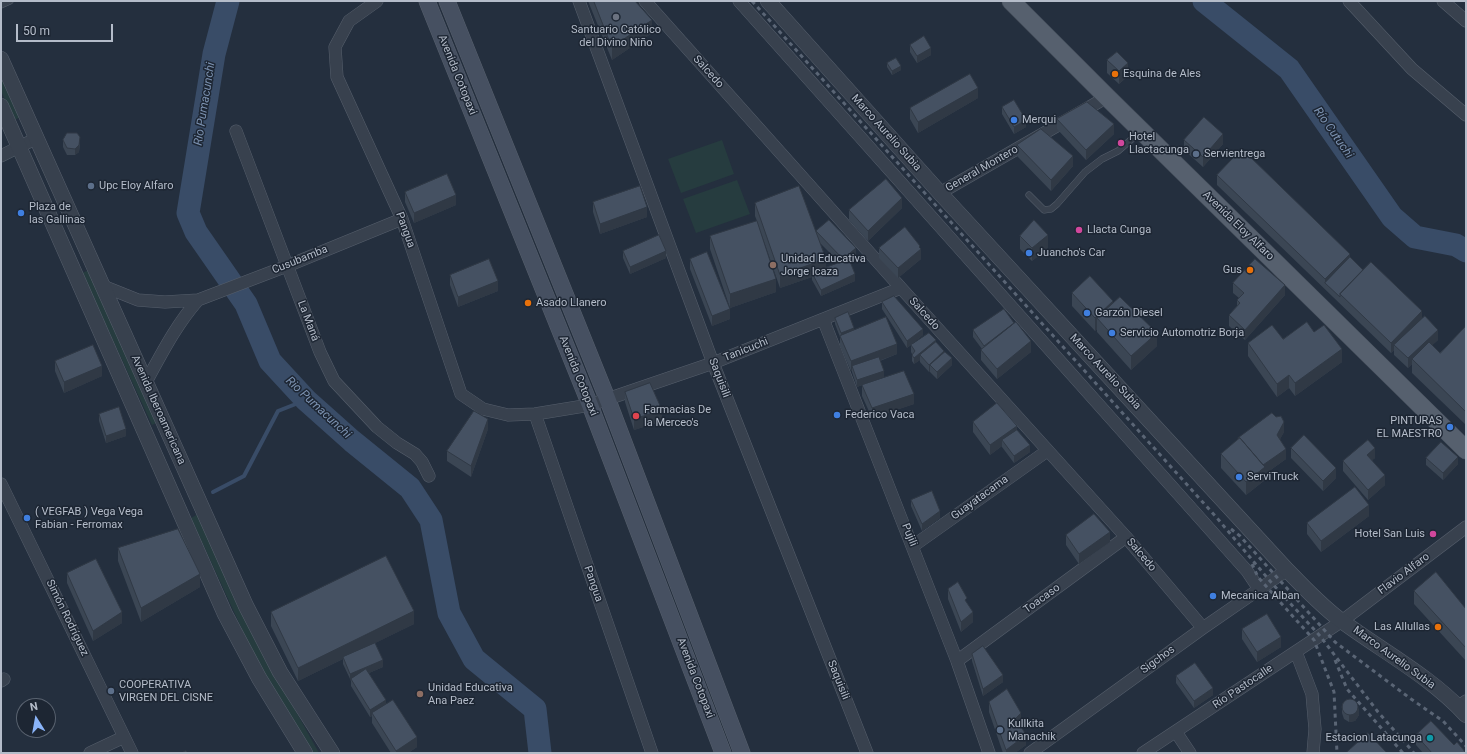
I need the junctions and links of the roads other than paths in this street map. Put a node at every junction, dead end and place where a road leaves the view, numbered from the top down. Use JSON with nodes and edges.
{"nodes":[{"id":1,"x":10,"y":1,"type":"edge"},
{"id":2,"x":428,"y":1,"type":"edge"},
{"id":3,"x":447,"y":1,"type":"edge"},
{"id":4,"x":579,"y":1,"type":"edge"},
{"id":5,"x":645,"y":1,"type":"edge"},
{"id":6,"x":739,"y":1,"type":"edge"},
{"id":7,"x":768,"y":1,"type":"edge"},
{"id":8,"x":1011,"y":1,"type":"edge"},
{"id":9,"x":1349,"y":1,"type":"edge"},
{"id":10,"x":1443,"y":1,"type":"edge"},
{"id":11,"x":372,"y":3,"type":"edge"},
{"id":12,"x":1,"y":5,"type":"edge"},
{"id":13,"x":1466,"y":21,"type":"edge"},
{"id":14,"x":1,"y":59,"type":"edge"},
{"id":15,"x":1107,"y":98,"type":"junction"},
{"id":16,"x":1,"y":106,"type":"edge"},
{"id":17,"x":1466,"y":115,"type":"edge"},
{"id":18,"x":236,"y":131,"type":"dead end"},
{"id":19,"x":1141,"y":131,"type":"junction"},
{"id":20,"x":36,"y":138,"type":"junction"},
{"id":21,"x":19,"y":147,"type":"junction"},
{"id":22,"x":1,"y":156,"type":"edge"},
{"id":23,"x":940,"y":193,"type":"junction"},
{"id":24,"x":525,"y":194,"type":"junction"},
{"id":25,"x":1029,"y":195,"type":"dead end"},
{"id":26,"x":508,"y":202,"type":"junction"},
{"id":27,"x":402,"y":219,"type":"junction"},
{"id":28,"x":90,"y":258,"type":"junction"},
{"id":29,"x":71,"y":266,"type":"junction"},
{"id":30,"x":282,"y":268,"type":"junction"},
{"id":31,"x":102,"y":286,"type":"junction"},
{"id":32,"x":901,"y":288,"type":"junction"},
{"id":33,"x":203,"y":298,"type":"junction"},
{"id":34,"x":823,"y":320,"type":"junction"},
{"id":35,"x":713,"y":363,"type":"junction"},
{"id":36,"x":146,"y":382,"type":"junction"},
{"id":37,"x":607,"y":398,"type":"junction"},
{"id":38,"x":590,"y":405,"type":"junction"},
{"id":39,"x":535,"y":414,"type":"junction"},
{"id":40,"x":1466,"y":450,"type":"edge"},
{"id":41,"x":1047,"y":451,"type":"junction"},
{"id":42,"x":429,"y":476,"type":"dead end"},
{"id":43,"x":1,"y":484,"type":"edge"},
{"id":44,"x":192,"y":487,"type":"junction"},
{"id":45,"x":174,"y":496,"type":"junction"},
{"id":46,"x":1466,"y":527,"type":"edge"},
{"id":47,"x":1126,"y":537,"type":"junction"},
{"id":48,"x":913,"y":546,"type":"junction"},
{"id":49,"x":1287,"y":570,"type":"junction"},
{"id":50,"x":1259,"y":589,"type":"junction"},
{"id":51,"x":1342,"y":621,"type":"junction"},
{"id":52,"x":1203,"y":628,"type":"junction"},
{"id":53,"x":1296,"y":652,"type":"junction"},
{"id":54,"x":957,"y":661,"type":"junction"},
{"id":55,"x":1463,"y":708,"type":"edge"},
{"id":56,"x":1176,"y":732,"type":"junction"},
{"id":57,"x":124,"y":737,"type":"junction"},
{"id":58,"x":90,"y":753,"type":"edge"},
{"id":59,"x":132,"y":753,"type":"edge"},
{"id":60,"x":305,"y":753,"type":"edge"},
{"id":61,"x":332,"y":753,"type":"edge"},
{"id":62,"x":652,"y":753,"type":"edge"},
{"id":63,"x":723,"y":753,"type":"edge"},
{"id":64,"x":742,"y":753,"type":"edge"},
{"id":65,"x":867,"y":753,"type":"edge"},
{"id":66,"x":989,"y":753,"type":"edge"},
{"id":67,"x":1030,"y":753,"type":"edge"},
{"id":68,"x":1143,"y":753,"type":"edge"},
{"id":69,"x":1190,"y":753,"type":"edge"},
{"id":70,"x":1313,"y":753,"type":"edge"}],
"edges":[{"from":1,"to":12,"type":"lane"},
{"from":2,"to":26,"type":"main road","name":"Avenida Cotopaxi"},
{"from":3,"to":24,"type":"main road","name":"Avenida Cotopaxi"},
{"from":4,"to":35,"type":"street","name":"Saquisili"},
{"from":5,"to":32,"type":"street","name":"Salcedo"},
{"from":6,"to":50,"type":"street","name":"Marco Aurelio Subia"},
{"from":7,"to":23,"type":"street","name":"Marco Aurelio Subia"},
{"from":8,"to":15,"type":"main road","name":"Avenida Eloy Alfaro"},
{"from":9,"to":17,"type":"street"},
{"from":10,"to":13,"type":"street"},
{"from":11,"to":27,"type":"street","name":"Pangua"},
{"from":14,"to":20,"type":"street","name":"Avenida Iberoamericana"},
{"from":15,"to":19,"type":"main road","name":"Avenida Eloy Alfaro"},
{"from":15,"to":23,"type":"street","name":"General Montero"},
{"from":16,"to":21,"type":"street","name":"Avenida Iberoamericana"},
{"from":18,"to":30,"type":"street","name":"La Maná"},
{"from":19,"to":25,"type":"lane"},
{"from":19,"to":40,"type":"main road","name":"Avenida Eloy Alfaro"},
{"from":20,"to":21,"type":"street"},
{"from":20,"to":28,"type":"street","name":"Avenida Iberoamericana"},
{"from":21,"to":22,"type":"street"},
{"from":21,"to":29,"type":"street","name":"Avenida Iberoamericana"},
{"from":23,"to":49,"type":"street","name":"Marco Aurelio Subia"},
{"from":24,"to":26,"type":"main road"},
{"from":24,"to":37,"type":"main road","name":"Avenida Cotopaxi"},
{"from":26,"to":38,"type":"main road","name":"Avenida Cotopaxi"},
{"from":27,"to":30,"type":"street","name":"Cusubamba"},
{"from":27,"to":39,"type":"street","name":"Pangua"},
{"from":28,"to":29,"type":"street"},
{"from":28,"to":31,"type":"street","name":"Avenida Iberoamericana"},
{"from":29,"to":45,"type":"street","name":"Avenida Iberoamericana"},
{"from":30,"to":33,"type":"street","name":"Cusubamba"},
{"from":30,"to":42,"type":"street","name":"La Maná"},
{"from":31,"to":33,"type":"street","name":"Cusubamba"},
{"from":31,"to":36,"type":"street","name":"Avenida Iberoamericana"},
{"from":32,"to":34,"type":"street","name":"Tanicuchi"},
{"from":32,"to":41,"type":"street","name":"Salcedo"},
{"from":33,"to":36,"type":"street","name":"Cusubamba"},
{"from":34,"to":35,"type":"street","name":"Tanicuchi"},
{"from":34,"to":48,"type":"street","name":"Pujili"},
{"from":35,"to":37,"type":"street","name":"Tanicuchi"},
{"from":35,"to":65,"type":"street","name":"Saquisili"},
{"from":36,"to":44,"type":"street","name":"Avenida Iberoamericana"},
{"from":37,"to":38,"type":"street","name":"Tanicuchi"},
{"from":37,"to":64,"type":"main road","name":"Avenida Cotopaxi"},
{"from":38,"to":39,"type":"street","name":"Pangua"},
{"from":38,"to":63,"type":"main road","name":"Avenida Cotopaxi"},
{"from":39,"to":62,"type":"street","name":"Pangua"},
{"from":41,"to":47,"type":"street","name":"Salcedo"},
{"from":41,"to":48,"type":"street","name":"Guayatacama"},
{"from":43,"to":57,"type":"street","name":"Simón Rodríguez"},
{"from":44,"to":45,"type":"street"},
{"from":44,"to":61,"type":"street","name":"Avenida Iberoamericana"},
{"from":45,"to":60,"type":"street","name":"Avenida Iberoamericana"},
{"from":46,"to":51,"type":"street","name":"Flavio Alfaro"},
{"from":47,"to":52,"type":"street","name":"Salcedo"},
{"from":47,"to":54,"type":"street","name":"Toacaso"},
{"from":48,"to":54,"type":"street","name":"Pujili"},
{"from":49,"to":50,"type":"street","name":"Sigchos"},
{"from":49,"to":51,"type":"street","name":"Marco Aurelio Subia"},
{"from":50,"to":52,"type":"street","name":"Sigchos"},
{"from":51,"to":53,"type":"street","name":"Río Pastocalle"},
{"from":51,"to":55,"type":"street","name":"Marco Aurelio Subia"},
{"from":52,"to":67,"type":"street","name":"Sigchos"},
{"from":53,"to":56,"type":"street","name":"Río Pastocalle"},
{"from":53,"to":70,"type":"street"},
{"from":54,"to":66,"type":"street","name":"Pujili"},
{"from":56,"to":68,"type":"street","name":"Río Pastocalle"},
{"from":56,"to":69,"type":"street"},
{"from":57,"to":58,"type":"street"},
{"from":57,"to":59,"type":"street","name":"Simón Rodríguez"}]}
